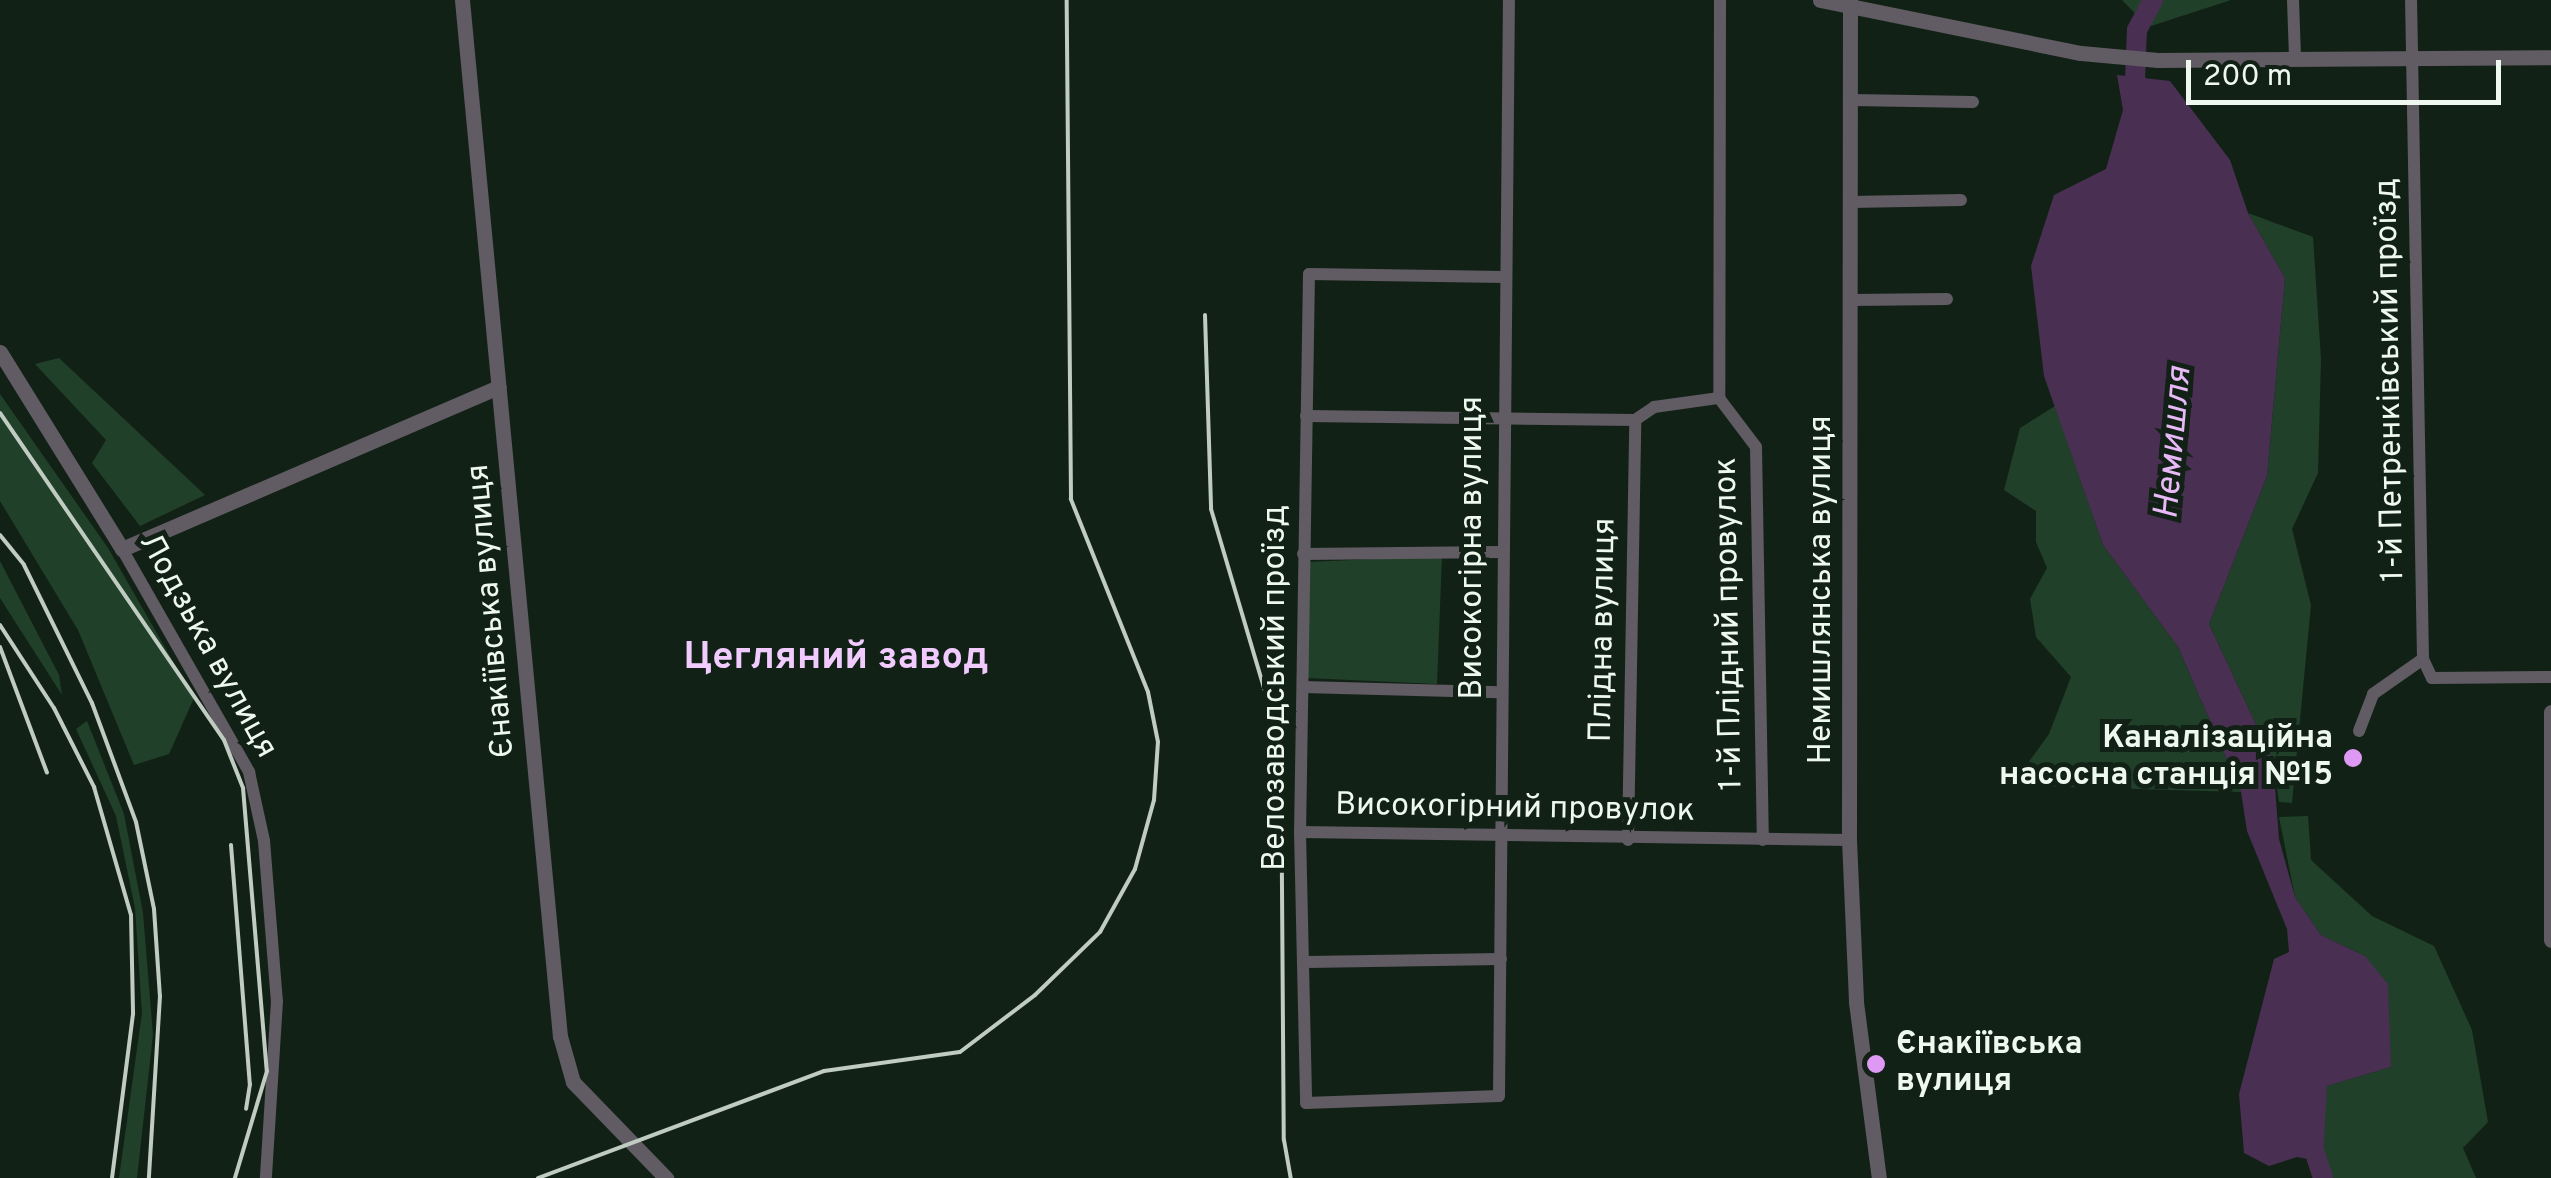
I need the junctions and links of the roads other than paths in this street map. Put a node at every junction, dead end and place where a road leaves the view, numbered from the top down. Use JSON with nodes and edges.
{"nodes":[{"id":1,"x":462,"y":0,"type":"edge"},
{"id":2,"x":1509,"y":0,"type":"edge"},
{"id":3,"x":1720,"y":0,"type":"edge"},
{"id":4,"x":1820,"y":0,"type":"edge"},
{"id":5,"x":2292,"y":0,"type":"edge"},
{"id":6,"x":2410,"y":0,"type":"edge"},
{"id":7,"x":1850,"y":3,"type":"edge"},
{"id":8,"x":2414,"y":56,"type":"junction"},
{"id":9,"x":2551,"y":56,"type":"edge"},
{"id":10,"x":2295,"y":57,"type":"junction"},
{"id":11,"x":1851,"y":100,"type":"junction"},
{"id":12,"x":1973,"y":102,"type":"dead end"},
{"id":13,"x":1961,"y":200,"type":"dead end"},
{"id":14,"x":1852,"y":202,"type":"junction"},
{"id":15,"x":1504,"y":276,"type":"junction"},
{"id":16,"x":1947,"y":299,"type":"dead end"},
{"id":17,"x":1851,"y":300,"type":"junction"},
{"id":18,"x":0,"y":352,"type":"edge"},
{"id":19,"x":499,"y":387,"type":"junction"},
{"id":20,"x":1718,"y":398,"type":"junction"},
{"id":21,"x":1306,"y":416,"type":"junction"},
{"id":22,"x":1501,"y":418,"type":"junction"},
{"id":23,"x":1634,"y":420,"type":"junction"},
{"id":24,"x":122,"y":549,"type":"junction"},
{"id":25,"x":1501,"y":552,"type":"junction"},
{"id":26,"x":1303,"y":554,"type":"junction"},
{"id":27,"x":2424,"y":659,"type":"junction"},
{"id":28,"x":2551,"y":678,"type":"edge"},
{"id":29,"x":1304,"y":687,"type":"junction"},
{"id":30,"x":1500,"y":692,"type":"junction"},
{"id":31,"x":2551,"y":712,"type":"edge"},
{"id":32,"x":2360,"y":731,"type":"dead end"},
{"id":33,"x":1300,"y":832,"type":"junction"},
{"id":34,"x":1500,"y":839,"type":"junction"},
{"id":35,"x":1628,"y":840,"type":"junction"},
{"id":36,"x":1763,"y":840,"type":"junction"},
{"id":37,"x":1849,"y":840,"type":"junction"},
{"id":38,"x":2551,"y":940,"type":"edge"},
{"id":39,"x":1501,"y":959,"type":"junction"},
{"id":40,"x":1306,"y":962,"type":"junction"},
{"id":41,"x":1306,"y":1103,"type":"joint"},
{"id":42,"x":266,"y":1178,"type":"edge"},
{"id":43,"x":666,"y":1178,"type":"edge"},
{"id":44,"x":1880,"y":1178,"type":"edge"}],
"edges":[{"from":1,"to":19,"type":"street","name":"Єнакіївська вулиця"},
{"from":2,"to":15,"type":"street","name":"Високогірна вулиця"},
{"from":3,"to":20,"type":"street"},
{"from":4,"to":7,"type":"street"},
{"from":5,"to":10,"type":"street"},
{"from":6,"to":8,"type":"street","name":"1-й Петренківський проїзд"},
{"from":7,"to":10,"type":"street"},
{"from":7,"to":11,"type":"street","name":"Немишлянська вулиця"},
{"from":8,"to":9,"type":"street"},
{"from":8,"to":10,"type":"street"},
{"from":8,"to":27,"type":"street","name":"1-й Петренківський проїзд"},
{"from":11,"to":12,"type":"street"},
{"from":11,"to":14,"type":"street","name":"Немишлянська вулиця"},
{"from":13,"to":14,"type":"street"},
{"from":14,"to":17,"type":"street","name":"Немишлянська вулиця"},
{"from":15,"to":21,"type":"street","name":"Велозаводський проїзд"},
{"from":15,"to":22,"type":"street","name":"Високогірна вулиця"},
{"from":16,"to":17,"type":"street"},
{"from":17,"to":37,"type":"street","name":"Немишлянська вулиця"},
{"from":18,"to":24,"type":"street","name":"Лодзька вулиця"},
{"from":19,"to":24,"type":"street"},
{"from":19,"to":43,"type":"street","name":"Єнакіївська вулиця"},
{"from":20,"to":23,"type":"street"},
{"from":20,"to":36,"type":"street","name":"1-й Плідний провулок"},
{"from":21,"to":22,"type":"street"},
{"from":21,"to":26,"type":"street","name":"Велозаводський проїзд"},
{"from":22,"to":23,"type":"street"},
{"from":22,"to":25,"type":"street","name":"Високогірна вулиця"},
{"from":23,"to":35,"type":"street","name":"Плідна вулиця"},
{"from":24,"to":42,"type":"street","name":"Лодзька вулиця"},
{"from":25,"to":26,"type":"street"},
{"from":25,"to":30,"type":"street","name":"Високогірна вулиця"},
{"from":26,"to":29,"type":"street","name":"Велозаводський проїзд"},
{"from":27,"to":28,"type":"street"},
{"from":27,"to":32,"type":"street"},
{"from":29,"to":30,"type":"street"},
{"from":29,"to":33,"type":"street","name":"Велозаводський проїзд"},
{"from":30,"to":34,"type":"street","name":"Високогірна вулиця"},
{"from":31,"to":38,"type":"street"},
{"from":33,"to":34,"type":"street","name":"Високогірний провулок"},
{"from":33,"to":40,"type":"street","name":"Велозаводський проїзд"},
{"from":34,"to":35,"type":"street","name":"Високогірний провулок"},
{"from":34,"to":39,"type":"street","name":"Високогірна вулиця"},
{"from":35,"to":36,"type":"street","name":"Високогірний провулок"},
{"from":36,"to":37,"type":"street","name":"Високогірний провулок"},
{"from":37,"to":44,"type":"street","name":"Немишлянська вулиця"},
{"from":39,"to":40,"type":"street"},
{"from":39,"to":41,"type":"street","name":"Високогірна вулиця"},
{"from":40,"to":41,"type":"street","name":"Велозаводський проїзд"}]}
